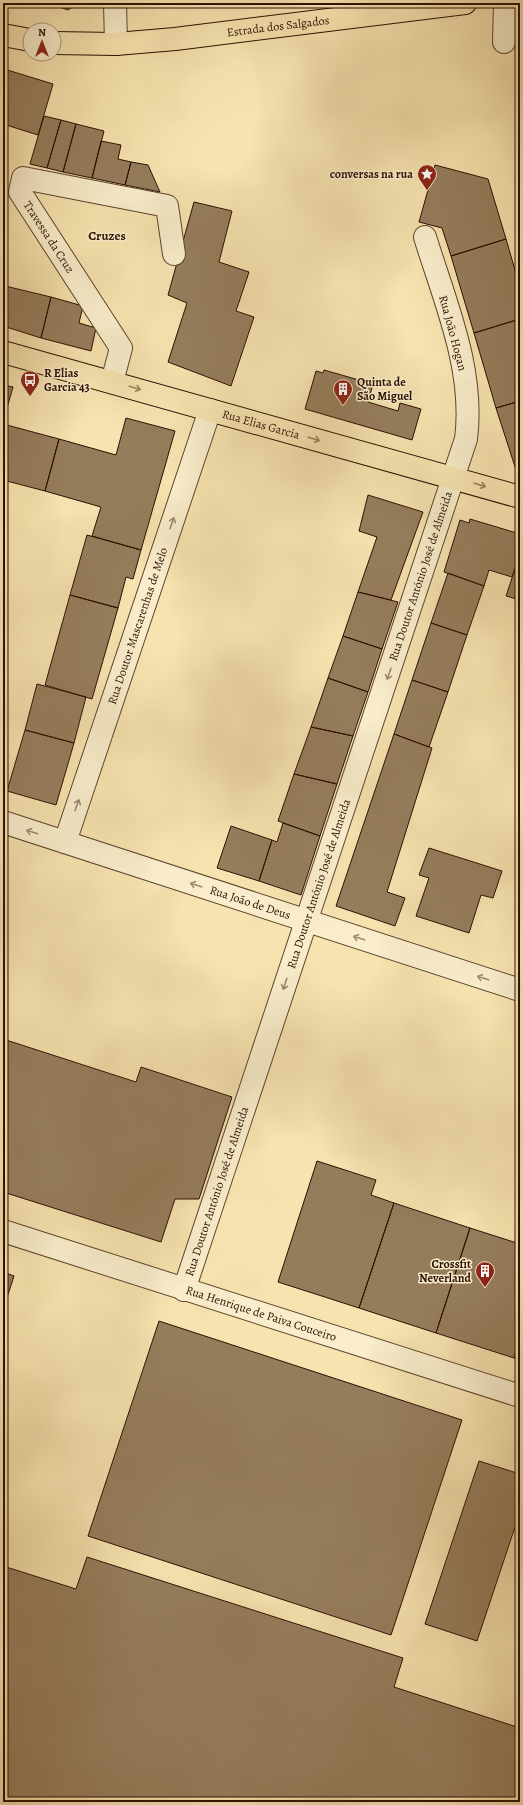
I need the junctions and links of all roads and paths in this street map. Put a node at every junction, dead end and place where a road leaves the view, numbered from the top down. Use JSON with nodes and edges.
{"nodes":[{"id":1,"x":115,"y":3,"type":"edge"},
{"id":2,"x":465,"y":3,"type":"edge"},
{"id":3,"x":505,"y":3,"type":"edge"},
{"id":4,"x":3,"y":35,"type":"edge"},
{"id":5,"x":22,"y":39,"type":"edge"},
{"id":6,"x":504,"y":42,"type":"dead end"},
{"id":7,"x":62,"y":43,"type":"edge"},
{"id":8,"x":116,"y":44,"type":"junction"},
{"id":9,"x":425,"y":237,"type":"dead end"},
{"id":10,"x":174,"y":254,"type":"dead end"},
{"id":11,"x":3,"y":352,"type":"edge"},
{"id":12,"x":112,"y":382,"type":"junction"},
{"id":13,"x":210,"y":410,"type":"junction"},
{"id":14,"x":455,"y":478,"type":"junction"},
{"id":15,"x":520,"y":497,"type":"edge"},
{"id":16,"x":3,"y":822,"type":"edge"},
{"id":17,"x":65,"y":842,"type":"junction"},
{"id":18,"x":306,"y":922,"type":"junction"},
{"id":19,"x":520,"y":990,"type":"edge"},
{"id":20,"x":3,"y":1231,"type":"edge"},
{"id":21,"x":184,"y":1290,"type":"junction"},
{"id":22,"x":520,"y":1396,"type":"edge"}],
"edges":[{"from":1,"to":8,"type":"street"},
{"from":2,"to":8,"type":"main road","name":"Estrada dos Salgados"},
{"from":3,"to":6,"type":"street"},
{"from":4,"to":5,"type":"main road"},
{"from":7,"to":8,"type":"main road","name":"Estrada dos Salgados"},
{"from":9,"to":14,"type":"street","name":"Rua João Hogan"},
{"from":10,"to":12,"type":"street","name":"Travessa da Cruz"},
{"from":11,"to":12,"type":"main road","name":"Rua Elias Garcia"},
{"from":12,"to":13,"type":"main road","name":"Rua Elias Garcia","one_way":true},
{"from":13,"to":14,"type":"main road","name":"Rua Elias Garcia","one_way":true},
{"from":17,"to":13,"type":"street","name":"Rua Doutor Mascarenhas de Melo","one_way":true},
{"from":14,"to":15,"type":"main road","name":"Rua Elias Garcia","one_way":true},
{"from":14,"to":18,"type":"street","name":"Rua Doutor António José de Almeida","one_way":true},
{"from":17,"to":16,"type":"street","name":"Rua João de Deus","one_way":true},
{"from":18,"to":17,"type":"street","name":"Rua João de Deus","one_way":true},
{"from":19,"to":18,"type":"street","name":"Rua João de Deus","one_way":true},
{"from":18,"to":21,"type":"street","name":"Rua Doutor António José de Almeida","one_way":true},
{"from":20,"to":21,"type":"street","name":"Rua Henrique de Paiva Couceiro"},
{"from":21,"to":22,"type":"street","name":"Rua Henrique de Paiva Couceiro"}]}
